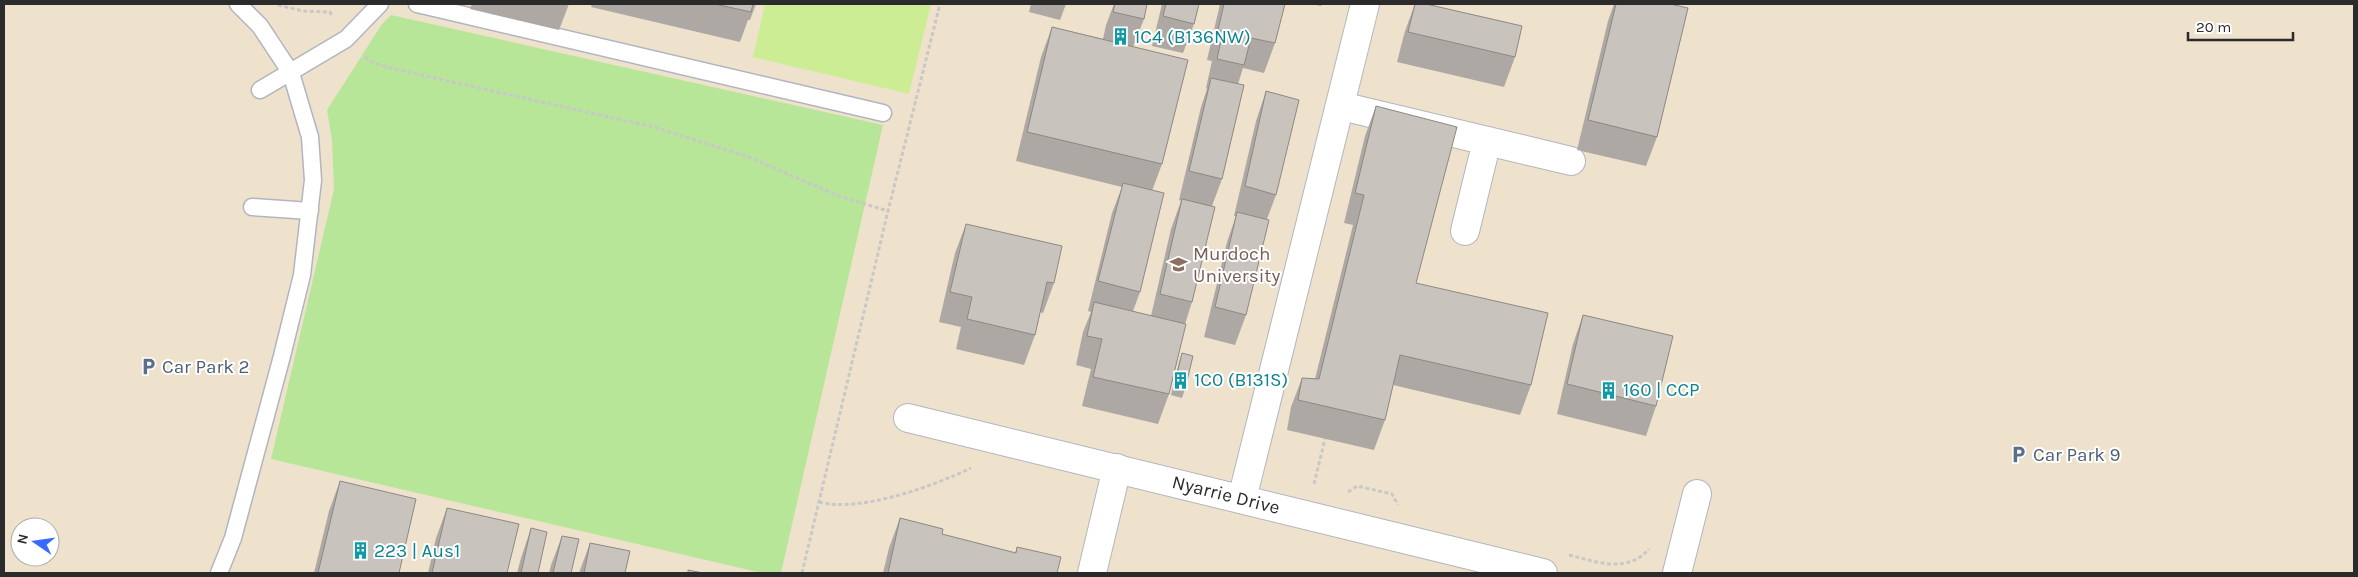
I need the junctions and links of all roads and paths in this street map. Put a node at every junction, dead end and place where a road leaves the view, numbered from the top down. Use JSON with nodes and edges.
{"nodes":[{"id":1,"x":238,"y":4,"type":"edge"},
{"id":2,"x":276,"y":4,"type":"edge"},
{"id":3,"x":380,"y":4,"type":"edge"},
{"id":4,"x":417,"y":4,"type":"edge"},
{"id":5,"x":940,"y":4,"type":"edge"},
{"id":6,"x":1365,"y":4,"type":"edge"},
{"id":7,"x":346,"y":39,"type":"junction"},
{"id":8,"x":292,"y":73,"type":"junction"},
{"id":9,"x":260,"y":90,"type":"dead end"},
{"id":10,"x":1341,"y":106,"type":"junction"},
{"id":11,"x":883,"y":113,"type":"dead end"},
{"id":12,"x":1486,"y":141,"type":"junction"},
{"id":13,"x":1571,"y":161,"type":"dead end"},
{"id":14,"x":252,"y":207,"type":"dead end"},
{"id":15,"x":310,"y":211,"type":"junction"},
{"id":16,"x":888,"y":211,"type":"junction"},
{"id":17,"x":1465,"y":231,"type":"dead end"},
{"id":18,"x":908,"y":418,"type":"dead end"},
{"id":19,"x":976,"y":465,"type":"dead end"},
{"id":20,"x":1117,"y":468,"type":"junction"},
{"id":21,"x":1697,"y":494,"type":"dead end"},
{"id":22,"x":1242,"y":499,"type":"junction"},
{"id":23,"x":819,"y":502,"type":"junction"},
{"id":24,"x":1484,"y":566,"type":"edge"},
{"id":25,"x":219,"y":573,"type":"edge"},
{"id":26,"x":802,"y":573,"type":"edge"},
{"id":27,"x":1092,"y":573,"type":"edge"},
{"id":28,"x":1543,"y":573,"type":"edge"},
{"id":29,"x":1677,"y":573,"type":"edge"}],
"edges":[{"from":1,"to":8,"type":"lane"},
{"from":2,"to":7,"type":"path"},
{"from":3,"to":7,"type":"lane"},
{"from":4,"to":11,"type":"lane"},
{"from":5,"to":16,"type":"path"},
{"from":6,"to":10,"type":"street"},
{"from":7,"to":8,"type":"lane"},
{"from":7,"to":16,"type":"path"},
{"from":8,"to":9,"type":"lane"},
{"from":8,"to":15,"type":"lane"},
{"from":10,"to":12,"type":"street"},
{"from":10,"to":22,"type":"street"},
{"from":12,"to":13,"type":"street"},
{"from":12,"to":17,"type":"street"},
{"from":14,"to":15,"type":"lane"},
{"from":15,"to":25,"type":"lane"},
{"from":16,"to":23,"type":"path"},
{"from":18,"to":20,"type":"street","name":"Nyarrie Drive"},
{"from":19,"to":23,"type":"path"},
{"from":20,"to":22,"type":"street","name":"Nyarrie Drive"},
{"from":20,"to":27,"type":"street"},
{"from":21,"to":29,"type":"street"},
{"from":22,"to":24,"type":"street","name":"Nyarrie Drive"},
{"from":23,"to":26,"type":"path"},
{"from":24,"to":28,"type":"street","name":"Nyarrie Drive"}]}
